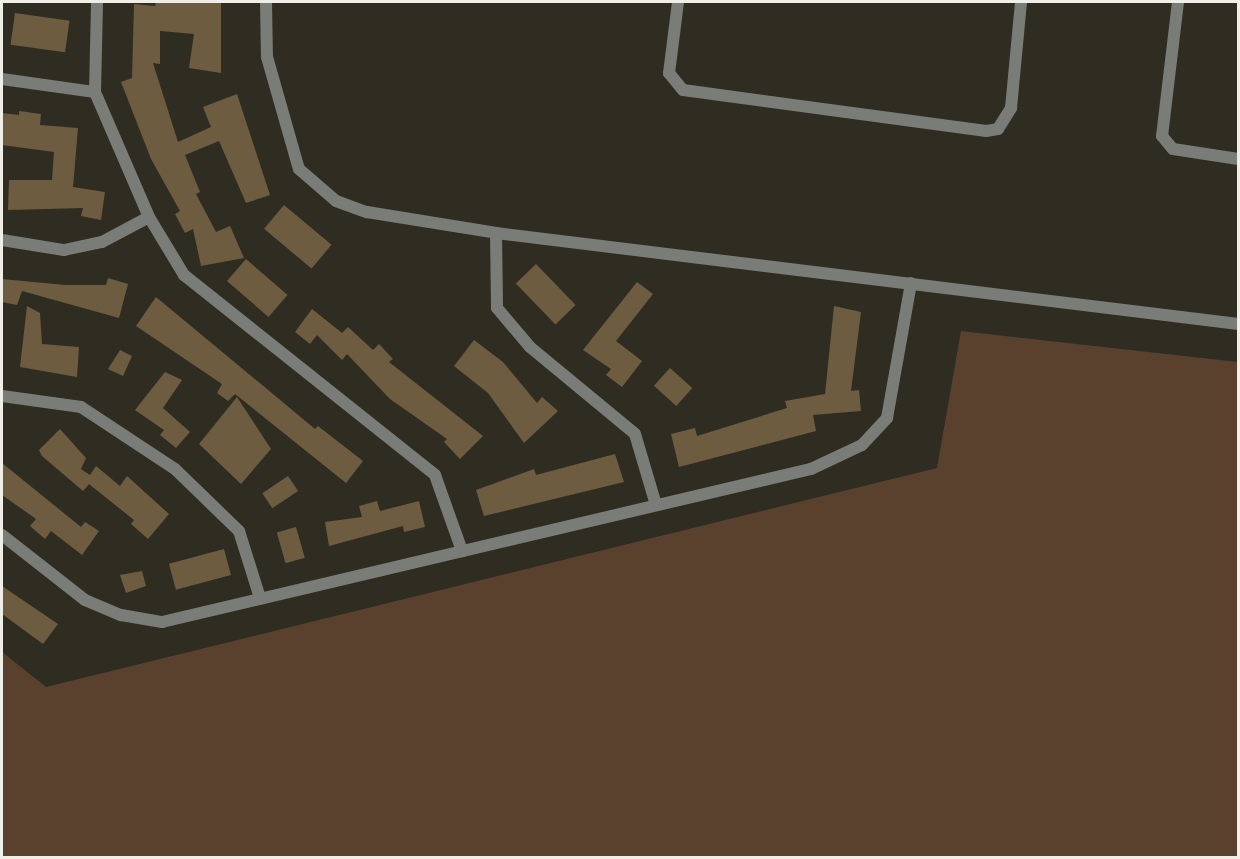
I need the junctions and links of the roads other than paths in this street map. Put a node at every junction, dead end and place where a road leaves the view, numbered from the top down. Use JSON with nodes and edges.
{"nodes":[{"id":1,"x":97,"y":2,"type":"edge"},
{"id":2,"x":266,"y":2,"type":"edge"},
{"id":3,"x":678,"y":2,"type":"edge"},
{"id":4,"x":1021,"y":2,"type":"edge"},
{"id":5,"x":1178,"y":2,"type":"edge"},
{"id":6,"x":2,"y":80,"type":"edge"},
{"id":7,"x":95,"y":92,"type":"junction"},
{"id":8,"x":1239,"y":159,"type":"edge"},
{"id":9,"x":149,"y":217,"type":"junction"},
{"id":10,"x":496,"y":233,"type":"junction"},
{"id":11,"x":2,"y":240,"type":"edge"},
{"id":12,"x":911,"y":283,"type":"junction"},
{"id":13,"x":1239,"y":324,"type":"edge"},
{"id":14,"x":2,"y":396,"type":"edge"},
{"id":15,"x":656,"y":505,"type":"junction"},
{"id":16,"x":2,"y":535,"type":"edge"},
{"id":17,"x":462,"y":551,"type":"junction"},
{"id":18,"x":260,"y":598,"type":"junction"}],
"edges":[{"from":1,"to":7,"type":"street"},
{"from":2,"to":10,"type":"street"},
{"from":3,"to":4,"type":"street"},
{"from":5,"to":8,"type":"street"},
{"from":6,"to":7,"type":"street"},
{"from":7,"to":9,"type":"street"},
{"from":9,"to":11,"type":"street"},
{"from":9,"to":17,"type":"street"},
{"from":10,"to":12,"type":"street"},
{"from":10,"to":15,"type":"street"},
{"from":12,"to":13,"type":"street"},
{"from":12,"to":15,"type":"street"},
{"from":14,"to":18,"type":"street"},
{"from":15,"to":17,"type":"street"},
{"from":16,"to":18,"type":"street"},
{"from":17,"to":18,"type":"street"}]}
